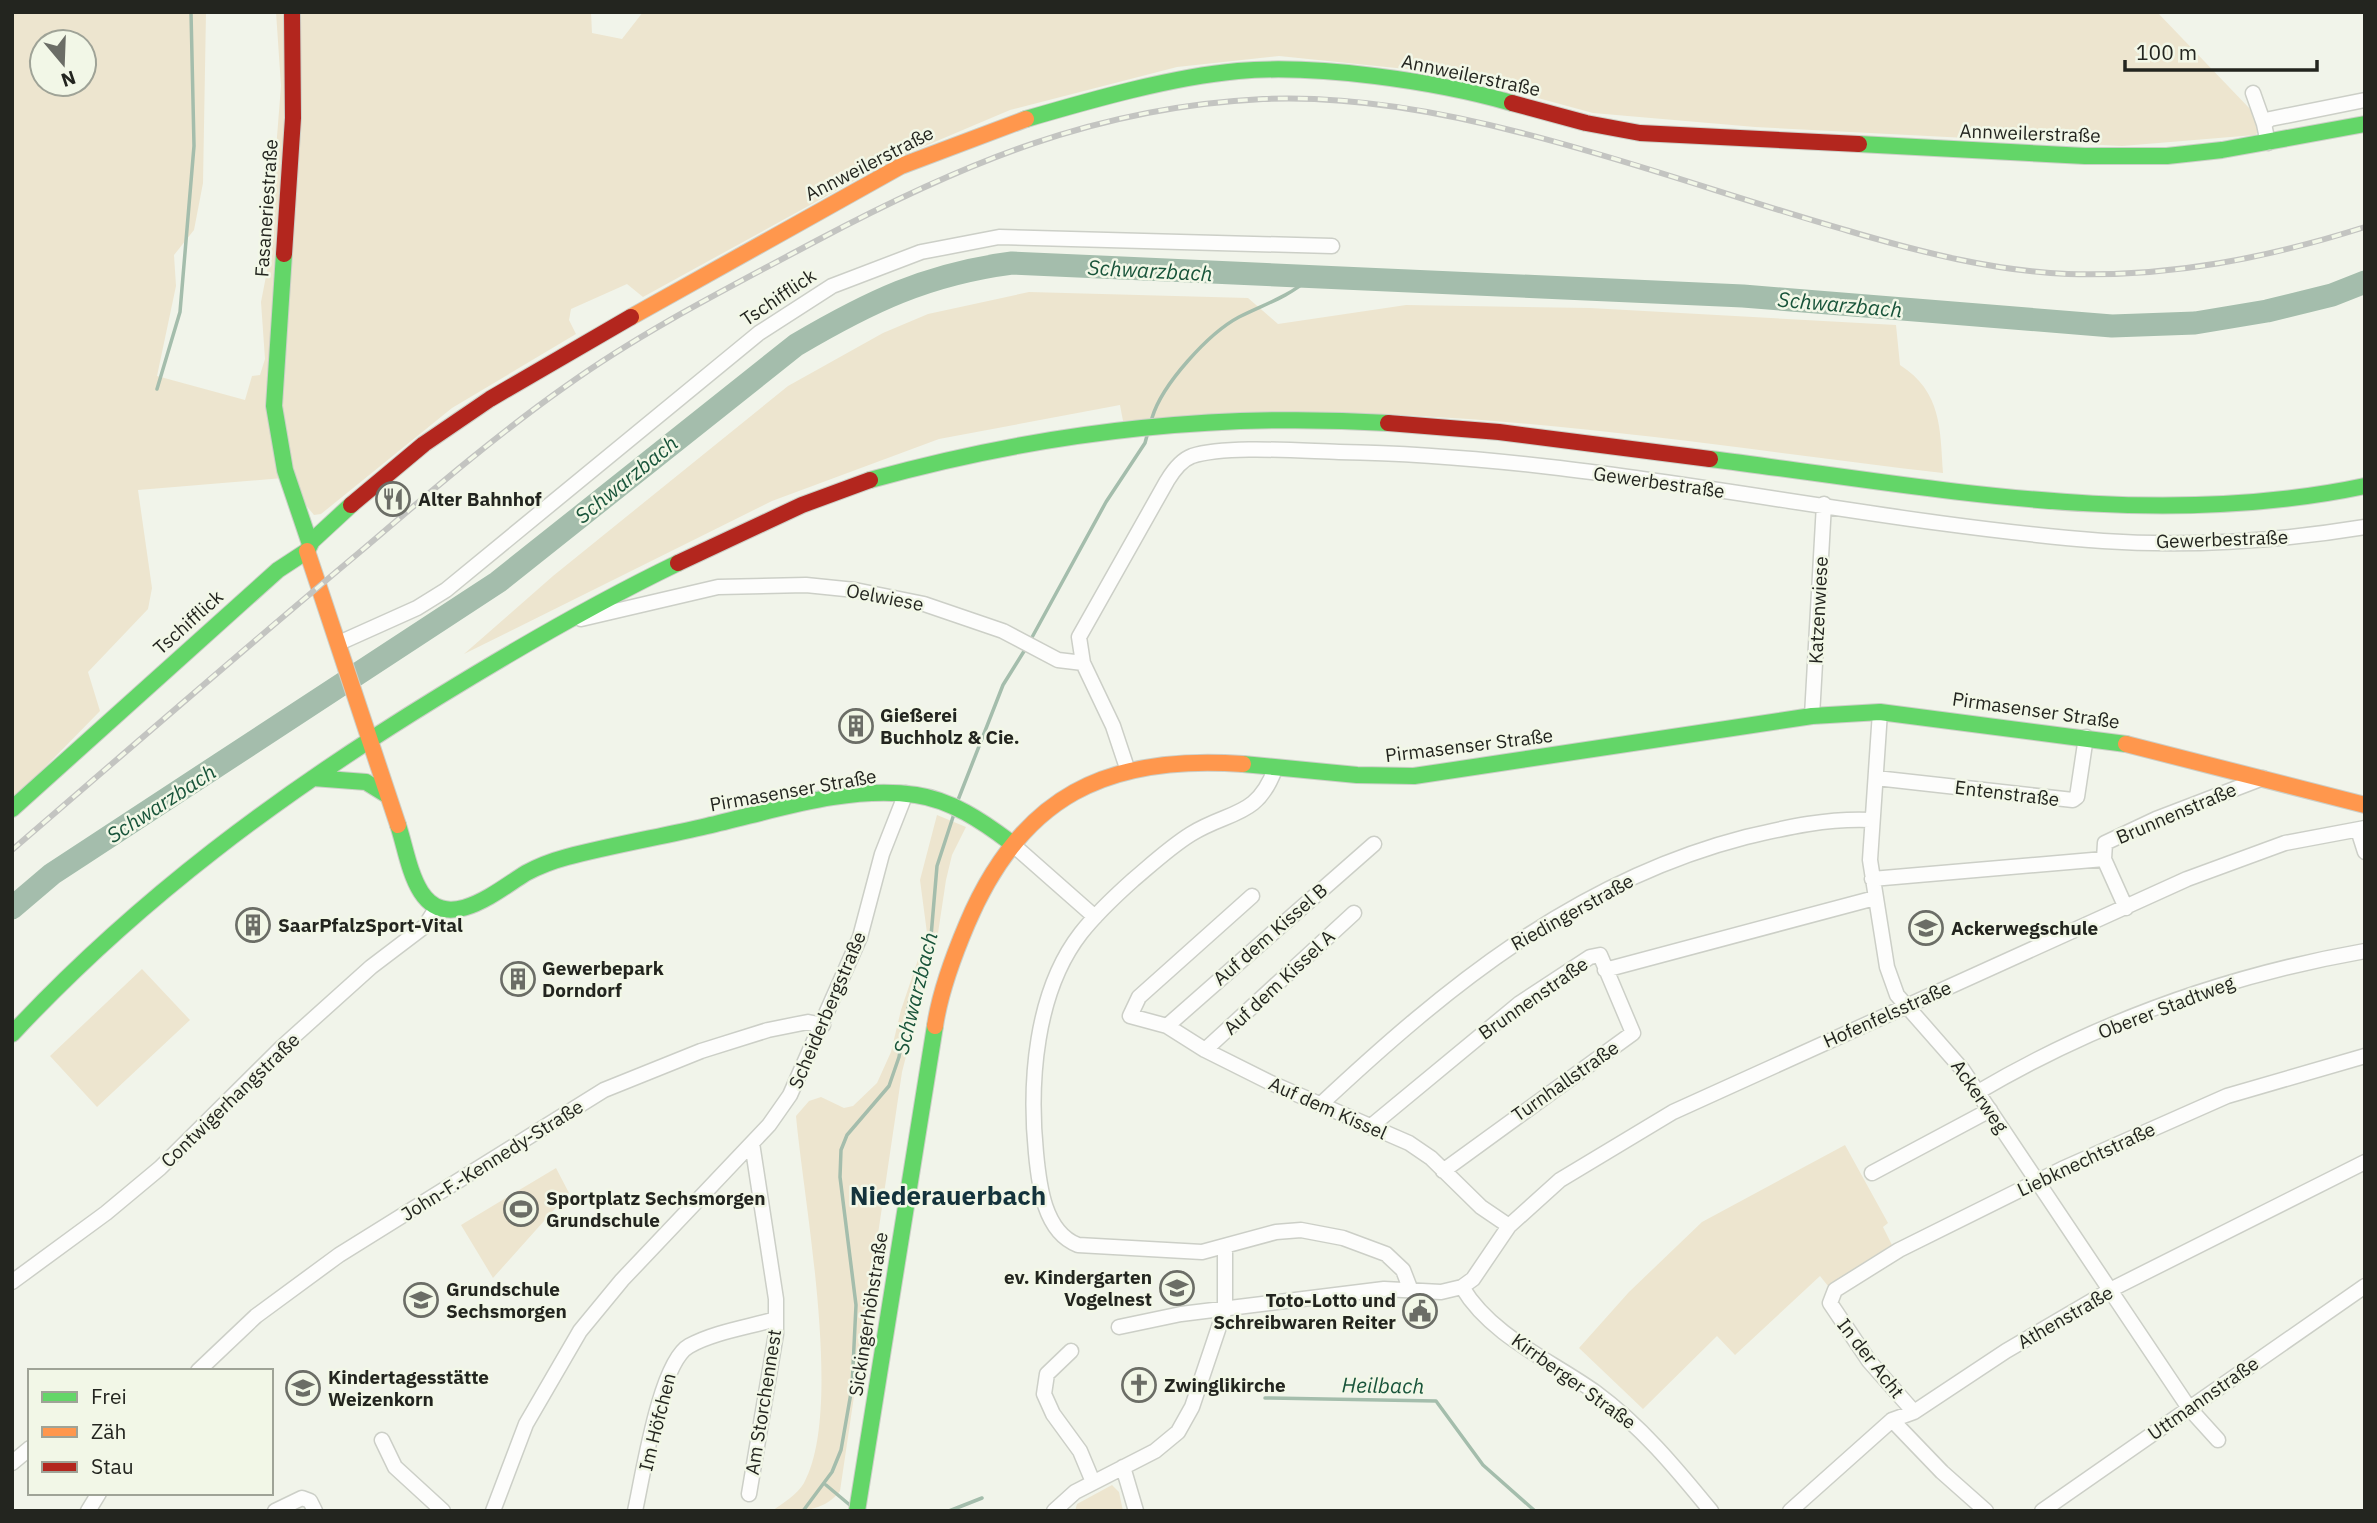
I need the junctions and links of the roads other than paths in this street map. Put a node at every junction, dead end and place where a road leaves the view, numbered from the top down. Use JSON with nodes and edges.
{"nodes":[{"id":1,"x":292,"y":12,"type":"edge"},
{"id":2,"x":2253,"y":93,"type":"dead end"},
{"id":3,"x":2365,"y":100,"type":"edge"},
{"id":4,"x":2264,"y":124,"type":"junction"},
{"id":5,"x":2365,"y":124,"type":"edge"},
{"id":6,"x":2268,"y":143,"type":"junction"},
{"id":7,"x":1332,"y":246,"type":"dead end"},
{"id":8,"x":619,"y":324,"type":"joint"},
{"id":9,"x":2365,"y":486,"type":"edge"},
{"id":10,"x":1824,"y":505,"type":"junction"},
{"id":11,"x":2365,"y":527,"type":"edge"},
{"id":12,"x":309,"y":547,"type":"junction"},
{"id":13,"x":563,"y":624,"type":"junction"},
{"id":14,"x":342,"y":649,"type":"junction"},
{"id":15,"x":1083,"y":663,"type":"junction"},
{"id":16,"x":1880,"y":712,"type":"junction"},
{"id":17,"x":1812,"y":716,"type":"junction"},
{"id":18,"x":2086,"y":737,"type":"junction"},
{"id":19,"x":369,"y":738,"type":"junction"},
{"id":20,"x":1275,"y":769,"type":"junction"},
{"id":21,"x":1128,"y":771,"type":"junction"},
{"id":22,"x":313,"y":778,"type":"junction"},
{"id":23,"x":1876,"y":778,"type":"junction"},
{"id":24,"x":2263,"y":778,"type":"junction"},
{"id":25,"x":906,"y":793,"type":"junction"},
{"id":26,"x":387,"y":795,"type":"junction"},
{"id":27,"x":2365,"y":805,"type":"edge"},
{"id":28,"x":12,"y":808,"type":"edge"},
{"id":29,"x":1871,"y":820,"type":"junction"},
{"id":30,"x":2361,"y":829,"type":"edge"},
{"id":31,"x":1010,"y":842,"type":"junction"},
{"id":32,"x":1374,"y":844,"type":"dead end"},
{"id":33,"x":2365,"y":852,"type":"edge"},
{"id":34,"x":2104,"y":859,"type":"junction"},
{"id":35,"x":1872,"y":878,"type":"junction"},
{"id":36,"x":1252,"y":896,"type":"dead end"},
{"id":37,"x":1875,"y":898,"type":"junction"},
{"id":38,"x":437,"y":907,"type":"junction"},
{"id":39,"x":2126,"y":908,"type":"junction"},
{"id":40,"x":1354,"y":913,"type":"dead end"},
{"id":41,"x":1095,"y":917,"type":"junction"},
{"id":42,"x":2365,"y":951,"type":"edge"},
{"id":43,"x":1605,"y":970,"type":"junction"},
{"id":44,"x":1903,"y":1006,"type":"junction"},
{"id":45,"x":823,"y":1026,"type":"junction"},
{"id":46,"x":1167,"y":1026,"type":"junction"},
{"id":47,"x":12,"y":1034,"type":"edge"},
{"id":48,"x":1205,"y":1050,"type":"junction"},
{"id":49,"x":2365,"y":1056,"type":"edge"},
{"id":50,"x":1978,"y":1092,"type":"junction"},
{"id":51,"x":1320,"y":1105,"type":"junction"},
{"id":52,"x":1990,"y":1110,"type":"junction"},
{"id":53,"x":1370,"y":1127,"type":"junction"},
{"id":54,"x":752,"y":1143,"type":"junction"},
{"id":55,"x":2365,"y":1162,"type":"edge"},
{"id":56,"x":1443,"y":1171,"type":"junction"},
{"id":57,"x":1872,"y":1173,"type":"dead end"},
{"id":58,"x":2039,"y":1180,"type":"junction"},
{"id":59,"x":1509,"y":1226,"type":"junction"},
{"id":60,"x":1225,"y":1248,"type":"junction"},
{"id":61,"x":12,"y":1282,"type":"edge"},
{"id":62,"x":2365,"y":1286,"type":"edge"},
{"id":63,"x":1462,"y":1287,"type":"junction"},
{"id":64,"x":1410,"y":1288,"type":"junction"},
{"id":65,"x":2112,"y":1289,"type":"junction"},
{"id":66,"x":1830,"y":1303,"type":"joint"},
{"id":67,"x":1225,"y":1309,"type":"junction"},
{"id":68,"x":776,"y":1318,"type":"junction"},
{"id":69,"x":1119,"y":1327,"type":"dead end"},
{"id":70,"x":1071,"y":1351,"type":"dead end"},
{"id":71,"x":200,"y":1369,"type":"edge"},
{"id":72,"x":2189,"y":1408,"type":"junction"},
{"id":73,"x":1914,"y":1412,"type":"junction"},
{"id":74,"x":1892,"y":1420,"type":"junction"},
{"id":75,"x":382,"y":1440,"type":"dead end"},
{"id":76,"x":2218,"y":1440,"type":"dead end"},
{"id":77,"x":28,"y":1450,"type":"edge"},
{"id":78,"x":12,"y":1463,"type":"edge"},
{"id":79,"x":1123,"y":1467,"type":"junction"},
{"id":80,"x":1093,"y":1482,"type":"junction"},
{"id":81,"x":749,"y":1494,"type":"dead end"},
{"id":82,"x":98,"y":1495,"type":"edge"},
{"id":83,"x":858,"y":1506,"type":"edge"},
{"id":84,"x":88,"y":1511,"type":"edge"},
{"id":85,"x":275,"y":1511,"type":"edge"},
{"id":86,"x":314,"y":1511,"type":"edge"},
{"id":87,"x":443,"y":1511,"type":"edge"},
{"id":88,"x":493,"y":1511,"type":"edge"},
{"id":89,"x":635,"y":1511,"type":"edge"},
{"id":90,"x":1054,"y":1511,"type":"edge"},
{"id":91,"x":1136,"y":1511,"type":"edge"},
{"id":92,"x":1711,"y":1511,"type":"edge"},
{"id":93,"x":1790,"y":1511,"type":"edge"},
{"id":94,"x":1986,"y":1511,"type":"edge"},
{"id":95,"x":2042,"y":1511,"type":"edge"}],
"edges":[{"from":1,"to":12,"type":"main road","name":"Fasaneriestraße"},
{"from":2,"to":4,"type":"street"},
{"from":3,"to":4,"type":"street"},
{"from":4,"to":6,"type":"street"},
{"from":5,"to":6,"type":"main road","name":"Annweilerstraße"},
{"from":6,"to":8,"type":"main road","name":"Annweilerstraße"},
{"from":7,"to":14,"type":"street","name":"Tschifflick"},
{"from":8,"to":12,"type":"main road","name":"Tschifflick"},
{"from":9,"to":13,"type":"main road"},
{"from":10,"to":11,"type":"street","name":"Gewerbestraße"},
{"from":10,"to":15,"type":"street","name":"Gewerbestraße"},
{"from":10,"to":17,"type":"street","name":"Katzenwiese"},
{"from":12,"to":14,"type":"main road"},
{"from":12,"to":28,"type":"main road","name":"Tschifflick"},
{"from":13,"to":15,"type":"street","name":"Oelwiese"},
{"from":13,"to":19,"type":"main road"},
{"from":14,"to":19,"type":"main road"},
{"from":15,"to":21,"type":"street"},
{"from":16,"to":17,"type":"main road","name":"Pirmasenser Straße"},
{"from":16,"to":18,"type":"main road","name":"Pirmasenser Straße"},
{"from":16,"to":23,"type":"street","name":"Ackerweg"},
{"from":17,"to":20,"type":"main road","name":"Pirmasenser Straße"},
{"from":18,"to":23,"type":"street","name":"Entenstraße"},
{"from":18,"to":24,"type":"main road","name":"Pirmasenser Straße"},
{"from":19,"to":22,"type":"main road"},
{"from":19,"to":26,"type":"main road"},
{"from":20,"to":21,"type":"main road","name":"Sickingerhöhstraße"},
{"from":20,"to":41,"type":"street"},
{"from":21,"to":31,"type":"main road","name":"Sickingerhöhstraße"},
{"from":22,"to":26,"type":"main road"},
{"from":22,"to":47,"type":"main road"},
{"from":23,"to":29,"type":"street","name":"Ackerweg"},
{"from":24,"to":27,"type":"main road","name":"Pirmasenser Straße"},
{"from":24,"to":34,"type":"street","name":"Brunnenstraße"},
{"from":25,"to":31,"type":"main road","name":"Pirmasenser Straße"},
{"from":25,"to":38,"type":"main road","name":"Pirmasenser Straße"},
{"from":25,"to":45,"type":"street","name":"Scheiderbergstraße"},
{"from":26,"to":38,"type":"main road"},
{"from":29,"to":35,"type":"street","name":"Ackerweg"},
{"from":29,"to":51,"type":"street","name":"Riedingerstraße"},
{"from":30,"to":33,"type":"street"},
{"from":30,"to":39,"type":"street","name":"Hofenfelsstraße"},
{"from":31,"to":41,"type":"street","name":"Pirmasenser Straße"},
{"from":31,"to":83,"type":"main road","name":"Sickingerhöhstraße"},
{"from":32,"to":46,"type":"street","name":"Auf dem Kissel B"},
{"from":34,"to":35,"type":"street","name":"Brunnenstraße"},
{"from":34,"to":39,"type":"street","name":"Brunnenstraße"},
{"from":35,"to":37,"type":"street","name":"Ackerweg"},
{"from":36,"to":46,"type":"street","name":"Auf dem Kissel"},
{"from":37,"to":43,"type":"street","name":"Brunnenstraße"},
{"from":37,"to":44,"type":"street","name":"Ackerweg"},
{"from":38,"to":61,"type":"street","name":"Contwigerhangstraße"},
{"from":39,"to":44,"type":"street","name":"Hofenfelsstraße"},
{"from":40,"to":48,"type":"street","name":"Auf dem Kissel A"},
{"from":41,"to":60,"type":"street"},
{"from":42,"to":50,"type":"street","name":"Oberer Stadtweg"},
{"from":43,"to":53,"type":"street","name":"Brunnenstraße"},
{"from":43,"to":56,"type":"street","name":"Turnhallstraße"},
{"from":44,"to":50,"type":"street","name":"Ackerweg"},
{"from":44,"to":59,"type":"street","name":"Hofenfelsstraße"},
{"from":45,"to":54,"type":"street","name":"Scheiderbergstraße"},
{"from":45,"to":71,"type":"street","name":"John-F.-Kennedy-Straße"},
{"from":46,"to":48,"type":"street","name":"Auf dem Kissel"},
{"from":48,"to":51,"type":"street","name":"Auf dem Kissel"},
{"from":49,"to":58,"type":"street","name":"Liebknechtstraße"},
{"from":50,"to":52,"type":"street","name":"Ackerweg"},
{"from":51,"to":53,"type":"street","name":"Auf dem Kissel"},
{"from":52,"to":57,"type":"street"},
{"from":52,"to":58,"type":"street","name":"Ackerweg"},
{"from":53,"to":56,"type":"street","name":"Auf dem Kissel"},
{"from":54,"to":68,"type":"street","name":"Am Storchennest"},
{"from":54,"to":88,"type":"street","name":"Scheiderbergstraße"},
{"from":55,"to":65,"type":"street","name":"Athenstraße"},
{"from":56,"to":59,"type":"street","name":"Auf dem Kissel"},
{"from":58,"to":65,"type":"street","name":"Ackerweg"},
{"from":58,"to":66,"type":"street","name":"Liebknechtstraße"},
{"from":59,"to":63,"type":"street","name":"Hofenfelsstraße"},
{"from":60,"to":64,"type":"street"},
{"from":60,"to":67,"type":"street"},
{"from":62,"to":72,"type":"street","name":"Uttmannstraße"},
{"from":63,"to":64,"type":"street"},
{"from":63,"to":92,"type":"street","name":"Kirrberger Straße"},
{"from":64,"to":67,"type":"street"},
{"from":65,"to":72,"type":"street","name":"Ackerweg"},
{"from":65,"to":73,"type":"street","name":"Athenstraße"},
{"from":66,"to":73,"type":"street","name":"In der Acht"},
{"from":67,"to":69,"type":"street"},
{"from":67,"to":79,"type":"street"},
{"from":68,"to":81,"type":"street","name":"Am Storchennest"},
{"from":68,"to":89,"type":"street","name":"Im Höfchen"},
{"from":70,"to":80,"type":"street"},
{"from":72,"to":76,"type":"street","name":"Ackerweg"},
{"from":72,"to":95,"type":"street","name":"Uttmannstraße"},
{"from":73,"to":74,"type":"street","name":"Athenstraße"},
{"from":74,"to":93,"type":"street","name":"Athenstraße"},
{"from":74,"to":94,"type":"street","name":"In der Acht"},
{"from":75,"to":87,"type":"street"},
{"from":77,"to":78,"type":"street"},
{"from":79,"to":80,"type":"street"},
{"from":79,"to":91,"type":"street"},
{"from":80,"to":90,"type":"street"},
{"from":82,"to":84,"type":"street"},
{"from":85,"to":86,"type":"street"}]}
